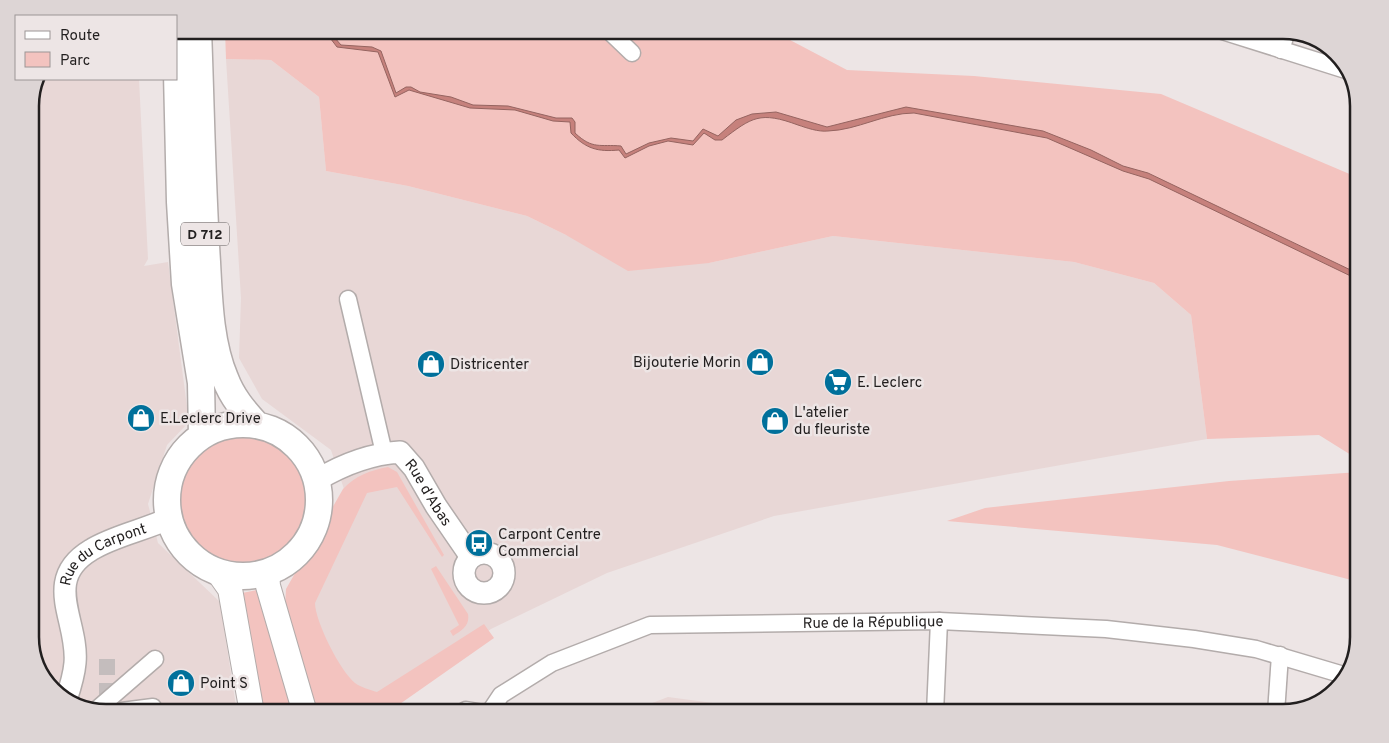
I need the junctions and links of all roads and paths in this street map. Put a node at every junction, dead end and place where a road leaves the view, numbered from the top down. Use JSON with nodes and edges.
{"nodes":[{"id":1,"x":198,"y":39,"type":"edge"},
{"id":2,"x":617,"y":39,"type":"edge"},
{"id":3,"x":1247,"y":39,"type":"edge"},
{"id":4,"x":1284,"y":39,"type":"edge"},
{"id":5,"x":1281,"y":50,"type":"junction"},
{"id":6,"x":632,"y":53,"type":"dead end"},
{"id":7,"x":1339,"y":68,"type":"edge"},
{"id":8,"x":177,"y":80,"type":"edge"},
{"id":9,"x":348,"y":299,"type":"dead end"},
{"id":10,"x":257,"y":425,"type":"junction"},
{"id":11,"x":202,"y":435,"type":"junction"},
{"id":12,"x":384,"y":453,"type":"junction"},
{"id":13,"x":317,"y":480,"type":"junction"},
{"id":14,"x":170,"y":518,"type":"junction"},
{"id":15,"x":471,"y":557,"type":"dead end"},
{"id":16,"x":218,"y":572,"type":"junction"},
{"id":17,"x":267,"y":572,"type":"junction"},
{"id":18,"x":939,"y":622,"type":"junction"},
{"id":19,"x":1280,"y":655,"type":"junction"},
{"id":20,"x":155,"y":659,"type":"dead end"},
{"id":21,"x":1339,"y":673,"type":"edge"},
{"id":22,"x":68,"y":693,"type":"edge"},
{"id":23,"x":103,"y":704,"type":"edge"},
{"id":24,"x":250,"y":704,"type":"edge"},
{"id":25,"x":302,"y":704,"type":"edge"},
{"id":26,"x":496,"y":704,"type":"edge"},
{"id":27,"x":935,"y":704,"type":"edge"},
{"id":28,"x":1277,"y":704,"type":"edge"}],
"edges":[{"from":1,"to":10,"type":"main road","number":"D 712"},
{"from":2,"to":6,"type":"street"},
{"from":3,"to":5,"type":"street"},
{"from":4,"to":5,"type":"street"},
{"from":5,"to":7,"type":"street"},
{"from":8,"to":11,"type":"main road","number":"D 712"},
{"from":9,"to":12,"type":"street"},
{"from":10,"to":11,"type":"main road"},
{"from":10,"to":13,"type":"main road"},
{"from":11,"to":14,"type":"main road"},
{"from":12,"to":13,"type":"street","name":"Rue d'Abas"},
{"from":12,"to":15,"type":"street","name":"Rue d'Abas"},
{"from":13,"to":17,"type":"main road"},
{"from":14,"to":16,"type":"main road"},
{"from":14,"to":22,"type":"street","name":"Rue du Carpont"},
{"from":16,"to":17,"type":"main road"},
{"from":16,"to":24,"type":"main road"},
{"from":17,"to":25,"type":"main road"},
{"from":18,"to":19,"type":"street","name":"Rue de la République"},
{"from":18,"to":26,"type":"street","name":"Rue de la République"},
{"from":18,"to":27,"type":"street"},
{"from":19,"to":21,"type":"street","name":"Rue de la République"},
{"from":19,"to":28,"type":"street"},
{"from":20,"to":23,"type":"street"}]}
